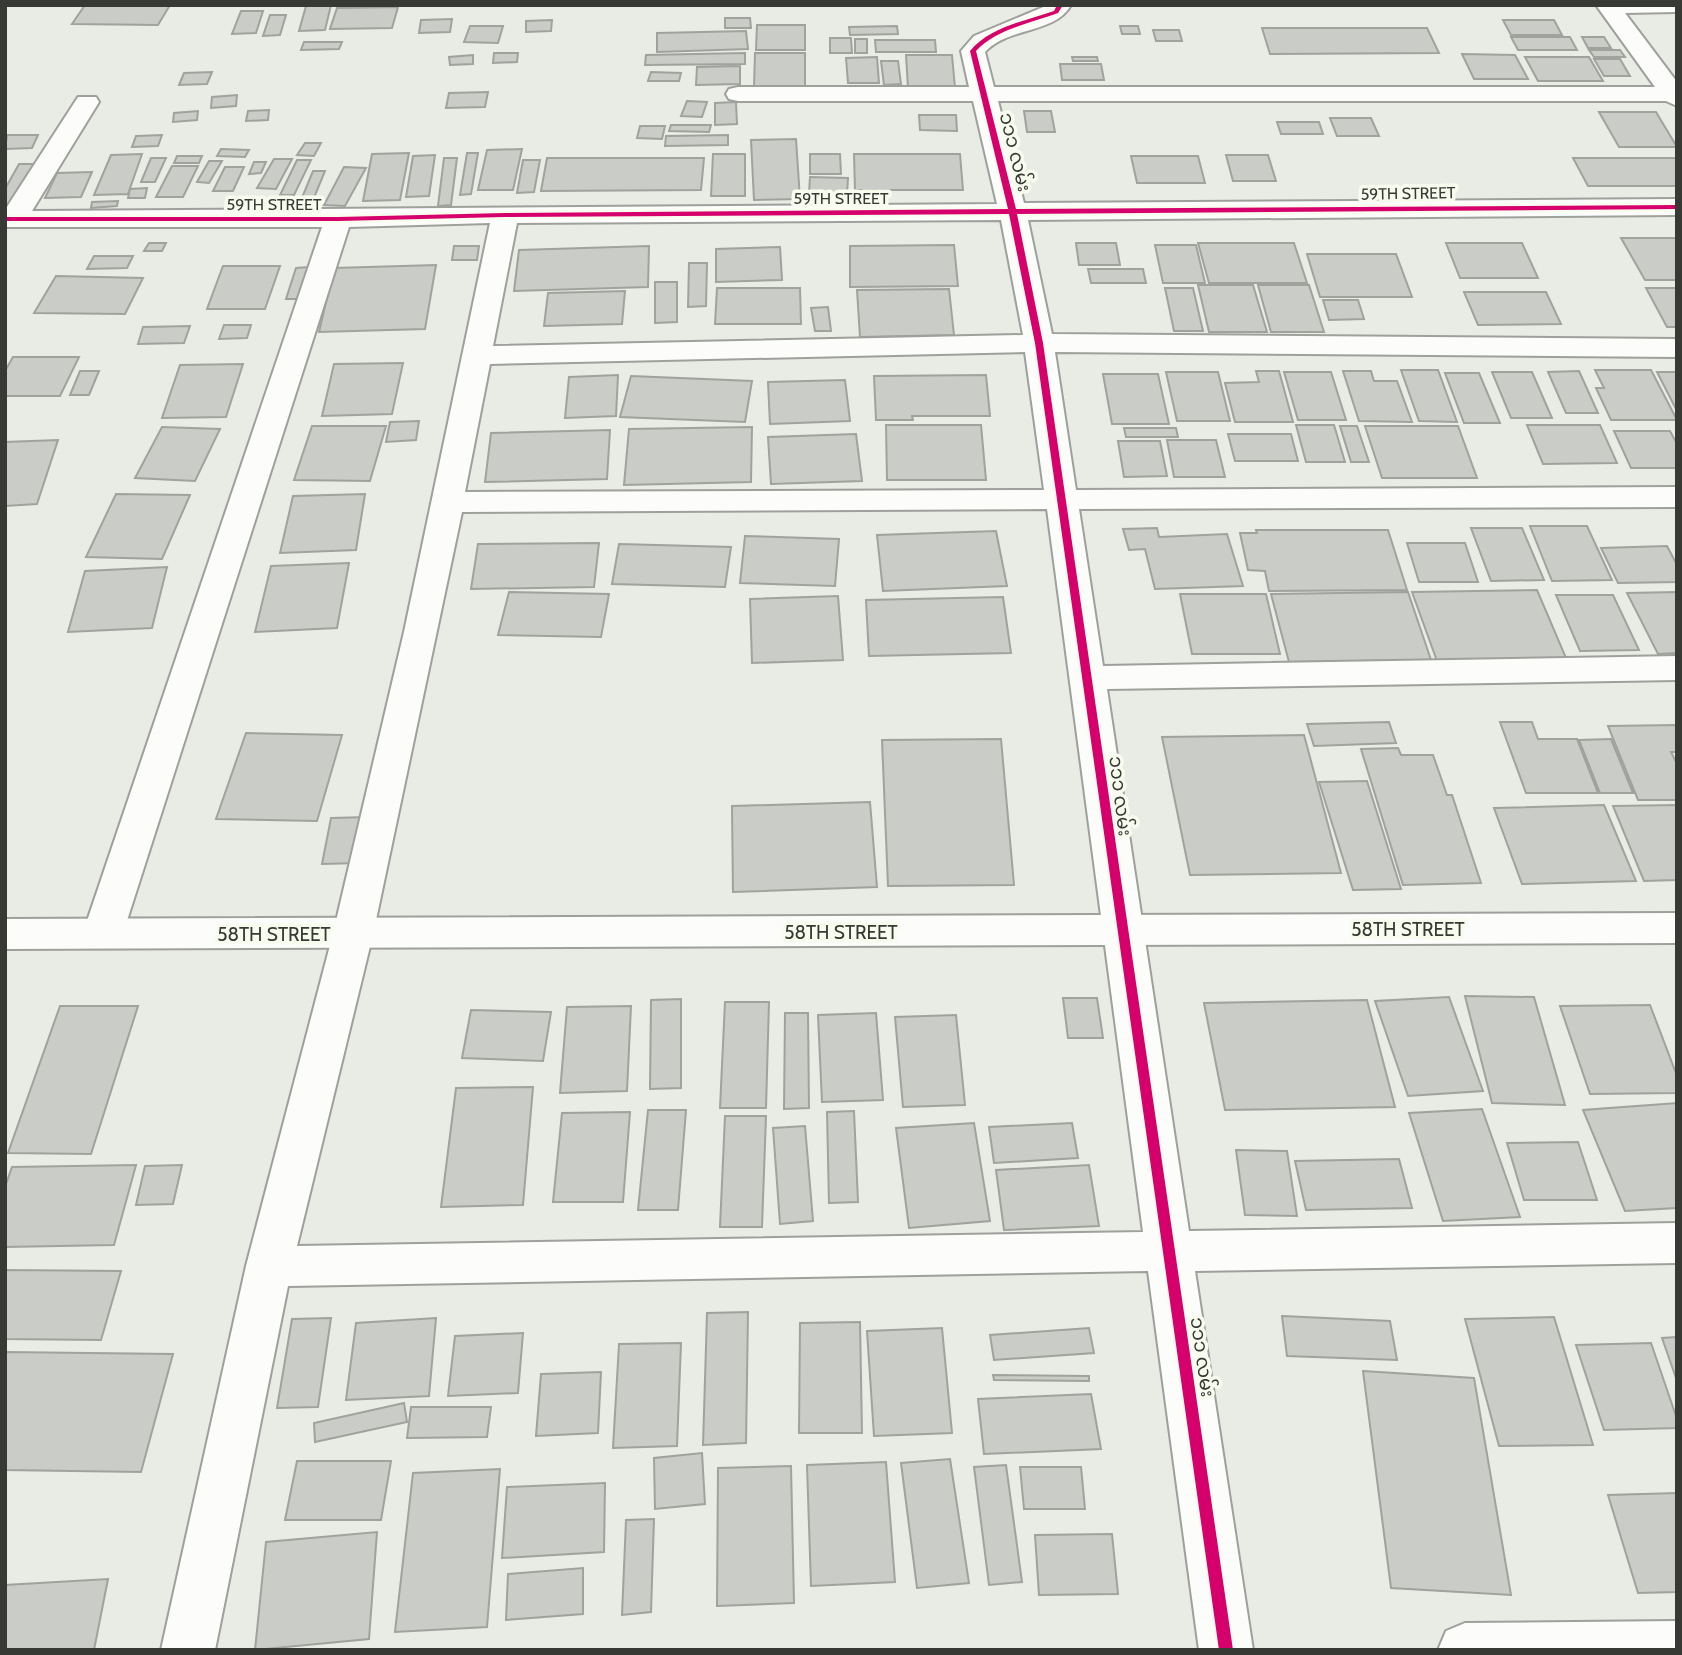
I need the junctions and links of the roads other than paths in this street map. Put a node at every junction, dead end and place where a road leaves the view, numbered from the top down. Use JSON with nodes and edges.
{"nodes":[{"id":1,"x":1060,"y":5,"type":"edge"},
{"id":2,"x":1607,"y":5,"type":"edge"},
{"id":3,"x":1677,"y":5,"type":"edge"},
{"id":4,"x":738,"y":94,"type":"dead end"},
{"id":5,"x":1675,"y":95,"type":"edge"},
{"id":6,"x":985,"y":96,"type":"junction"},
{"id":7,"x":87,"y":102,"type":"dead end"},
{"id":8,"x":1677,"y":207,"type":"edge"},
{"id":9,"x":1013,"y":213,"type":"junction"},
{"id":10,"x":505,"y":215,"type":"junction"},
{"id":11,"x":9,"y":219,"type":"edge"},
{"id":12,"x":338,"y":219,"type":"junction"},
{"id":13,"x":1040,"y":343,"type":"junction"},
{"id":14,"x":1677,"y":348,"type":"edge"},
{"id":15,"x":476,"y":355,"type":"junction"},
{"id":16,"x":1677,"y":497,"type":"edge"},
{"id":17,"x":1062,"y":500,"type":"junction"},
{"id":18,"x":446,"y":502,"type":"junction"},
{"id":19,"x":1677,"y":668,"type":"edge"},
{"id":20,"x":1088,"y":678,"type":"junction"},
{"id":21,"x":1677,"y":928,"type":"edge"},
{"id":22,"x":1121,"y":930,"type":"junction"},
{"id":23,"x":103,"y":933,"type":"junction"},
{"id":24,"x":5,"y":934,"type":"edge"},
{"id":25,"x":353,"y":934,"type":"junction"},
{"id":26,"x":1677,"y":1242,"type":"edge"},
{"id":27,"x":1171,"y":1253,"type":"junction"},
{"id":28,"x":270,"y":1266,"type":"junction"},
{"id":29,"x":1677,"y":1648,"type":"edge"},
{"id":30,"x":188,"y":1650,"type":"edge"},
{"id":31,"x":1226,"y":1650,"type":"edge"},
{"id":32,"x":1465,"y":1650,"type":"edge"}],
"edges":[{"from":1,"to":6,"type":"street","name":"၁၁၁ လမ်း"},
{"from":2,"to":3,"type":"street"},
{"from":2,"to":5,"type":"street"},
{"from":4,"to":6,"type":"street"},
{"from":5,"to":6,"type":"street"},
{"from":6,"to":9,"type":"street","name":"၁၁၁ လမ်း"},
{"from":7,"to":11,"type":"street"},
{"from":8,"to":9,"type":"street","name":"59TH STREET"},
{"from":9,"to":10,"type":"street","name":"59TH STREET"},
{"from":9,"to":13,"type":"street","name":"၁၁၁ လမ်း"},
{"from":10,"to":12,"type":"street","name":"59TH STREET"},
{"from":10,"to":15,"type":"street"},
{"from":11,"to":12,"type":"street","name":"59TH STREET"},
{"from":12,"to":23,"type":"street"},
{"from":13,"to":14,"type":"street"},
{"from":13,"to":15,"type":"street"},
{"from":13,"to":17,"type":"street","name":"၁၁၁ လမ်း"},
{"from":15,"to":18,"type":"street"},
{"from":16,"to":17,"type":"street"},
{"from":17,"to":18,"type":"street"},
{"from":17,"to":20,"type":"street","name":"၁၁၁ လမ်း"},
{"from":18,"to":25,"type":"street"},
{"from":19,"to":20,"type":"street"},
{"from":20,"to":22,"type":"street","name":"၁၁၁ လမ်း"},
{"from":21,"to":22,"type":"street","name":"58TH STREET"},
{"from":22,"to":25,"type":"street","name":"58TH STREET"},
{"from":22,"to":27,"type":"street","name":"၁၁၁ လမ်း"},
{"from":23,"to":24,"type":"street","name":"58TH STREET"},
{"from":23,"to":25,"type":"street","name":"58TH STREET"},
{"from":25,"to":28,"type":"street"},
{"from":26,"to":27,"type":"street"},
{"from":27,"to":28,"type":"street"},
{"from":27,"to":31,"type":"street","name":"၁၁၁ လမ်း"},
{"from":28,"to":30,"type":"street"},
{"from":29,"to":32,"type":"street"}]}
